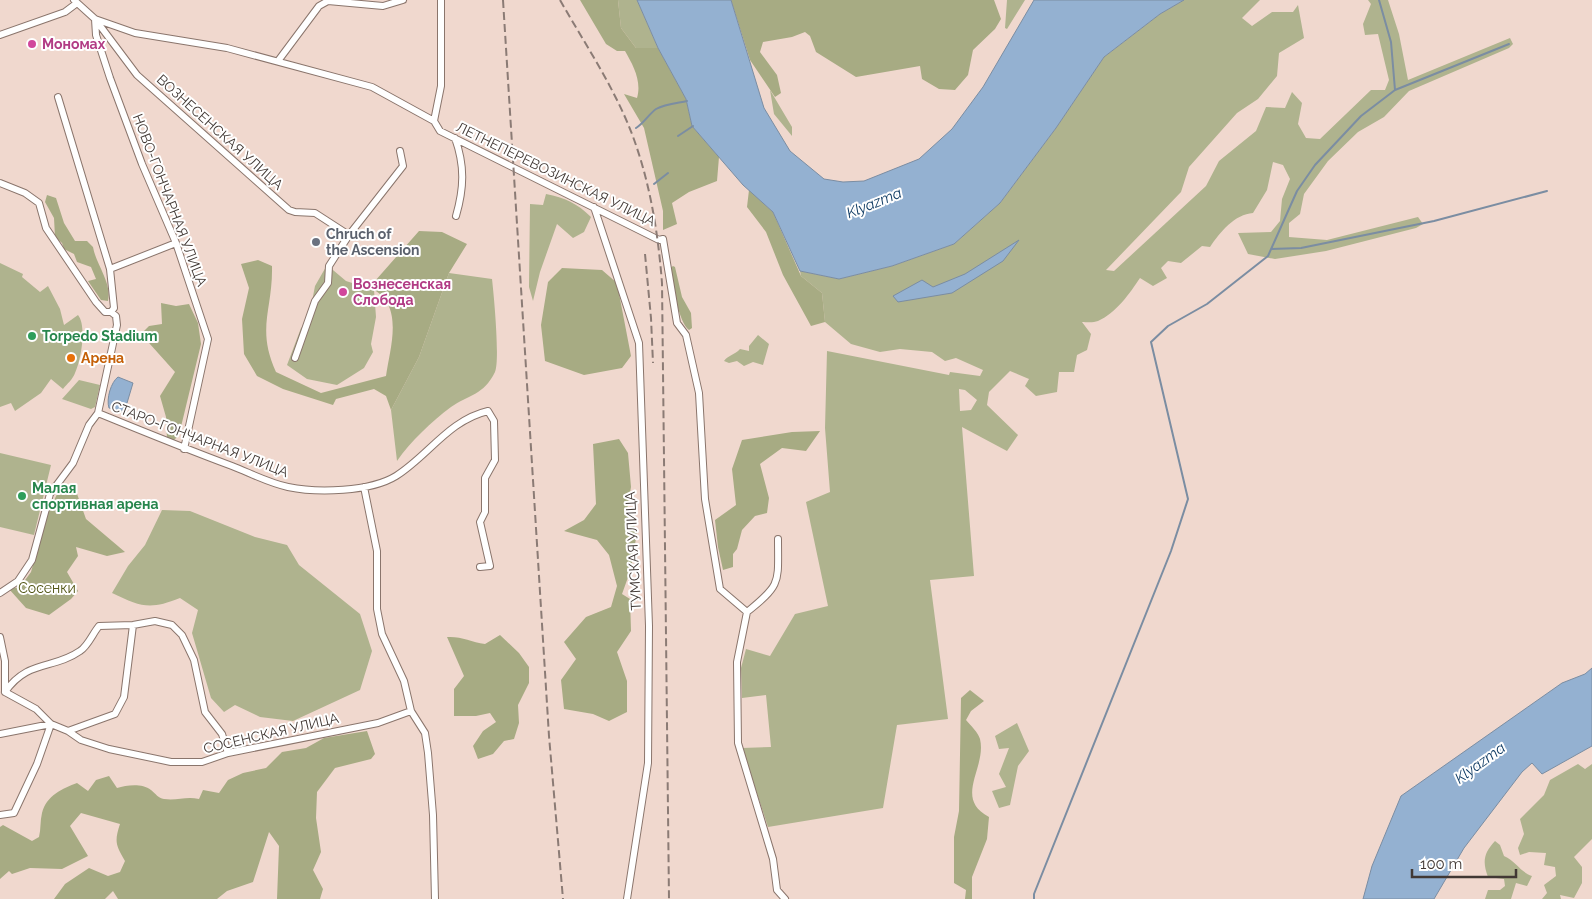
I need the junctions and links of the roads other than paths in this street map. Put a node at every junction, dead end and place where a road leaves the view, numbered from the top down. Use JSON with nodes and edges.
{"nodes":[{"id":1,"x":403,"y":0,"type":"edge"},
{"id":2,"x":441,"y":0,"type":"edge"},
{"id":3,"x":76,"y":1,"type":"edge"},
{"id":4,"x":95,"y":19,"type":"junction"},
{"id":5,"x":0,"y":35,"type":"edge"},
{"id":6,"x":278,"y":61,"type":"junction"},
{"id":7,"x":58,"y":97,"type":"dead end"},
{"id":8,"x":434,"y":122,"type":"junction"},
{"id":9,"x":455,"y":138,"type":"junction"},
{"id":10,"x":400,"y":151,"type":"dead end"},
{"id":11,"x":0,"y":184,"type":"edge"},
{"id":12,"x":594,"y":207,"type":"junction"},
{"id":13,"x":456,"y":216,"type":"dead end"},
{"id":14,"x":349,"y":235,"type":"junction"},
{"id":15,"x":176,"y":243,"type":"junction"},
{"id":16,"x":110,"y":269,"type":"junction"},
{"id":17,"x":111,"y":312,"type":"junction"},
{"id":18,"x":295,"y":358,"type":"dead end"},
{"id":19,"x":98,"y":413,"type":"junction"},
{"id":20,"x":184,"y":449,"type":"junction"},
{"id":21,"x":364,"y":487,"type":"junction"},
{"id":22,"x":778,"y":539,"type":"dead end"},
{"id":23,"x":480,"y":567,"type":"dead end"},
{"id":24,"x":0,"y":593,"type":"edge"},
{"id":25,"x":747,"y":612,"type":"junction"},
{"id":26,"x":133,"y":625,"type":"junction"},
{"id":27,"x":0,"y":637,"type":"edge"},
{"id":28,"x":3,"y":693,"type":"edge"},
{"id":29,"x":411,"y":711,"type":"junction"},
{"id":30,"x":51,"y":724,"type":"junction"},
{"id":31,"x":68,"y":731,"type":"junction"},
{"id":32,"x":0,"y":734,"type":"edge"},
{"id":33,"x":228,"y":753,"type":"junction"},
{"id":34,"x":0,"y":815,"type":"edge"},
{"id":35,"x":435,"y":899,"type":"edge"},
{"id":36,"x":627,"y":899,"type":"edge"},
{"id":37,"x":785,"y":899,"type":"edge"}],
"edges":[{"from":1,"to":6,"type":"street"},
{"from":2,"to":8,"type":"street"},
{"from":3,"to":4,"type":"street","name":"ЛЕТНЕПЕРЕВОЗИНСКАЯ УЛИЦА"},
{"from":3,"to":5,"type":"street"},
{"from":4,"to":6,"type":"street","name":"ЛЕТНЕПЕРЕВОЗИНСКАЯ УЛИЦА"},
{"from":4,"to":14,"type":"street","name":"ВОЗНЕСЕНСКАЯ УЛИЦА"},
{"from":4,"to":15,"type":"street","name":"НОВО-ГОНЧАРНАЯ УЛИЦА"},
{"from":6,"to":8,"type":"street","name":"ЛЕТНЕПЕРЕВОЗИНСКАЯ УЛИЦА"},
{"from":7,"to":16,"type":"street"},
{"from":8,"to":9,"type":"street","name":"ЛЕТНЕПЕРЕВОЗИНСКАЯ УЛИЦА"},
{"from":9,"to":12,"type":"street","name":"ЛЕТНЕПЕРЕВОЗИНСКАЯ УЛИЦА"},
{"from":9,"to":13,"type":"street"},
{"from":10,"to":14,"type":"street"},
{"from":11,"to":17,"type":"street"},
{"from":12,"to":25,"type":"street","name":"ЛЕТНЕПЕРЕВОЗИНСКАЯ УЛИЦА"},
{"from":12,"to":36,"type":"street","name":"ТУМСКАЯ УЛИЦА"},
{"from":14,"to":18,"type":"street"},
{"from":15,"to":16,"type":"street"},
{"from":15,"to":20,"type":"street","name":"НОВО-ГОНЧАРНАЯ УЛИЦА"},
{"from":16,"to":17,"type":"street"},
{"from":17,"to":19,"type":"street"},
{"from":19,"to":20,"type":"street","name":"СТАРО-ГОНЧАРНАЯ УЛИЦА"},
{"from":19,"to":24,"type":"street"},
{"from":20,"to":21,"type":"street","name":"СТАРО-ГОНЧАРНАЯ УЛИЦА"},
{"from":21,"to":23,"type":"street","name":"СТАРО-ГОНЧАРНАЯ УЛИЦА"},
{"from":21,"to":29,"type":"street"},
{"from":22,"to":25,"type":"street"},
{"from":25,"to":37,"type":"street"},
{"from":26,"to":28,"type":"street"},
{"from":26,"to":31,"type":"street"},
{"from":26,"to":33,"type":"street"},
{"from":27,"to":28,"type":"street"},
{"from":28,"to":30,"type":"street","name":"СОСЕНСКАЯ УЛИЦА"},
{"from":29,"to":33,"type":"street","name":"СОСЕНСКАЯ УЛИЦА"},
{"from":29,"to":35,"type":"street"},
{"from":30,"to":31,"type":"street","name":"СОСЕНСКАЯ УЛИЦА"},
{"from":30,"to":32,"type":"street"},
{"from":30,"to":34,"type":"street"},
{"from":31,"to":33,"type":"street","name":"СОСЕНСКАЯ УЛИЦА"}]}
